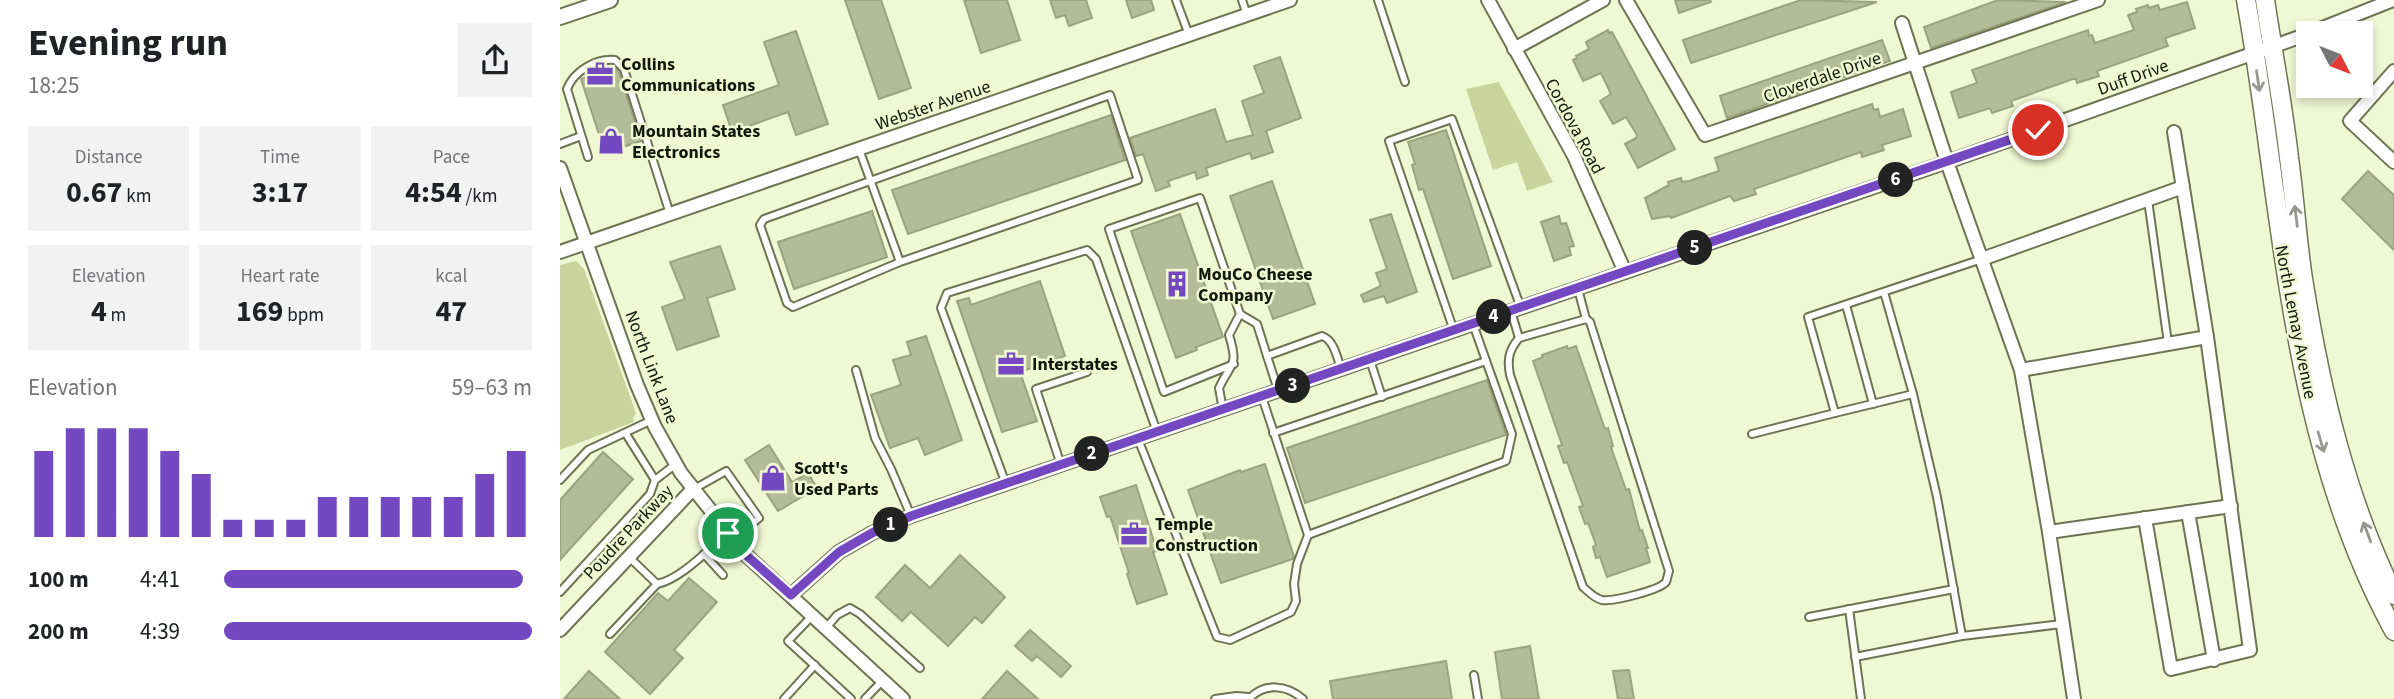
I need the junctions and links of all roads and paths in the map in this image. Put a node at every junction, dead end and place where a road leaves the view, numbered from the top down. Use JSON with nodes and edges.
{"nodes":[{"id":1,"x":610,"y":0,"type":"edge"},
{"id":2,"x":1187,"y":0,"type":"edge"},
{"id":3,"x":1242,"y":0,"type":"edge"},
{"id":4,"x":1290,"y":0,"type":"edge"},
{"id":5,"x":1378,"y":0,"type":"edge"},
{"id":6,"x":1488,"y":0,"type":"edge"},
{"id":7,"x":1603,"y":0,"type":"edge"},
{"id":8,"x":1626,"y":0,"type":"edge"},
{"id":9,"x":2098,"y":0,"type":"edge"},
{"id":10,"x":2246,"y":0,"type":"edge"},
{"id":11,"x":2266,"y":0,"type":"edge"},
{"id":12,"x":2393,"y":0,"type":"edge"},
{"id":13,"x":1177,"y":2,"type":"edge"},
{"id":14,"x":1272,"y":3,"type":"edge"},
{"id":15,"x":1247,"y":15,"type":"junction"},
{"id":16,"x":560,"y":17,"type":"edge"},
{"id":17,"x":2341,"y":21,"type":"edge"},
{"id":18,"x":1902,"y":23,"type":"dead end"},
{"id":19,"x":1189,"y":35,"type":"junction"},
{"id":20,"x":2296,"y":38,"type":"edge"},
{"id":21,"x":2272,"y":45,"type":"junction"},
{"id":22,"x":1514,"y":50,"type":"junction"},
{"id":23,"x":2254,"y":52,"type":"junction"},
{"id":24,"x":1916,"y":64,"type":"junction"},
{"id":25,"x":2394,"y":71,"type":"edge"},
{"id":26,"x":1405,"y":82,"type":"dead end"},
{"id":27,"x":2174,"y":132,"type":"dead end"},
{"id":28,"x":581,"y":136,"type":"junction"},
{"id":29,"x":560,"y":144,"type":"edge"},
{"id":30,"x":859,"y":149,"type":"junction"},
{"id":31,"x":588,"y":157,"type":"dead end"},
{"id":32,"x":1947,"y":162,"type":"junction"},
{"id":33,"x":2394,"y":162,"type":"edge"},
{"id":34,"x":560,"y":168,"type":"edge"},
{"id":35,"x":871,"y":180,"type":"junction"},
{"id":36,"x":2183,"y":187,"type":"junction"},
{"id":37,"x":564,"y":192,"type":"edge"},
{"id":38,"x":2147,"y":200,"type":"junction"},
{"id":39,"x":670,"y":214,"type":"junction"},
{"id":40,"x":587,"y":243,"type":"junction"},
{"id":41,"x":560,"y":252,"type":"edge"},
{"id":42,"x":1982,"y":259,"type":"junction"},
{"id":43,"x":900,"y":261,"type":"junction"},
{"id":44,"x":1625,"y":272,"type":"junction"},
{"id":45,"x":1578,"y":289,"type":"junction"},
{"id":46,"x":1884,"y":292,"type":"junction"},
{"id":47,"x":1846,"y":305,"type":"junction"},
{"id":48,"x":1516,"y":310,"type":"junction"},
{"id":49,"x":1240,"y":314,"type":"junction"},
{"id":50,"x":1586,"y":319,"type":"junction"},
{"id":51,"x":1473,"y":324,"type":"junction"},
{"id":52,"x":1454,"y":331,"type":"junction"},
{"id":53,"x":2207,"y":337,"type":"junction"},
{"id":54,"x":1519,"y":338,"type":"junction"},
{"id":55,"x":2168,"y":344,"type":"junction"},
{"id":56,"x":1267,"y":356,"type":"junction"},
{"id":57,"x":1370,"y":359,"type":"junction"},
{"id":58,"x":1486,"y":360,"type":"junction"},
{"id":59,"x":1234,"y":364,"type":"junction"},
{"id":60,"x":1341,"y":369,"type":"junction"},
{"id":61,"x":856,"y":370,"type":"dead end"},
{"id":62,"x":2021,"y":370,"type":"junction"},
{"id":63,"x":1087,"y":372,"type":"dead end"},
{"id":64,"x":1278,"y":391,"type":"junction"},
{"id":65,"x":1913,"y":394,"type":"junction"},
{"id":66,"x":1262,"y":397,"type":"junction"},
{"id":67,"x":1381,"y":397,"type":"junction"},
{"id":68,"x":1873,"y":404,"type":"junction"},
{"id":69,"x":1223,"y":410,"type":"junction"},
{"id":70,"x":1835,"y":413,"type":"junction"},
{"id":71,"x":652,"y":420,"type":"junction"},
{"id":72,"x":1157,"y":432,"type":"junction"},
{"id":73,"x":1273,"y":433,"type":"junction"},
{"id":74,"x":625,"y":434,"type":"junction"},
{"id":75,"x":1752,"y":434,"type":"dead end"},
{"id":76,"x":1138,"y":439,"type":"junction"},
{"id":77,"x":676,"y":464,"type":"junction"},
{"id":78,"x":1061,"y":465,"type":"junction"},
{"id":79,"x":560,"y":480,"type":"edge"},
{"id":80,"x":655,"y":480,"type":"junction"},
{"id":81,"x":1006,"y":484,"type":"junction"},
{"id":82,"x":692,"y":490,"type":"junction"},
{"id":83,"x":2231,"y":506,"type":"junction"},
{"id":84,"x":2188,"y":512,"type":"junction"},
{"id":85,"x":911,"y":516,"type":"junction"},
{"id":86,"x":2145,"y":518,"type":"junction"},
{"id":87,"x":2049,"y":532,"type":"junction"},
{"id":88,"x":1308,"y":535,"type":"junction"},
{"id":89,"x":731,"y":536,"type":"junction"},
{"id":90,"x":704,"y":554,"type":"junction"},
{"id":91,"x":629,"y":557,"type":"junction"},
{"id":92,"x":723,"y":575,"type":"dead end"},
{"id":93,"x":657,"y":584,"type":"junction"},
{"id":94,"x":1954,"y":589,"type":"junction"},
{"id":95,"x":560,"y":592,"type":"edge"},
{"id":96,"x":791,"y":595,"type":"junction"},
{"id":97,"x":2394,"y":595,"type":"edge"},
{"id":98,"x":1849,"y":609,"type":"junction"},
{"id":99,"x":813,"y":615,"type":"junction"},
{"id":100,"x":1809,"y":617,"type":"dead end"},
{"id":101,"x":2063,"y":624,"type":"junction"},
{"id":102,"x":562,"y":625,"type":"edge"},
{"id":103,"x":826,"y":628,"type":"junction"},
{"id":104,"x":2394,"y":631,"type":"edge"},
{"id":105,"x":610,"y":634,"type":"dead end"},
{"id":106,"x":1962,"y":636,"type":"junction"},
{"id":107,"x":1855,"y":657,"type":"junction"},
{"id":108,"x":2214,"y":660,"type":"junction"},
{"id":109,"x":815,"y":665,"type":"junction"},
{"id":110,"x":920,"y":668,"type":"dead end"},
{"id":111,"x":1474,"y":675,"type":"dead end"},
{"id":112,"x":883,"y":680,"type":"junction"},
{"id":113,"x":1249,"y":698,"type":"edge"},
{"id":114,"x":784,"y":699,"type":"edge"},
{"id":115,"x":851,"y":699,"type":"edge"},
{"id":116,"x":865,"y":699,"type":"edge"},
{"id":117,"x":904,"y":699,"type":"edge"},
{"id":118,"x":1215,"y":699,"type":"edge"},
{"id":119,"x":1303,"y":699,"type":"edge"},
{"id":120,"x":1478,"y":699,"type":"edge"},
{"id":121,"x":1861,"y":699,"type":"edge"},
{"id":122,"x":2074,"y":699,"type":"edge"}],
"edges":[{"from":1,"to":16,"type":"street"},
{"from":2,"to":13,"type":"lane"},
{"from":3,"to":15,"type":"lane"},
{"from":4,"to":14,"type":"street","name":"Webster Avenue"},
{"from":5,"to":26,"type":"lane"},
{"from":6,"to":22,"type":"street","name":"Cordova Road"},
{"from":7,"to":22,"type":"street"},
{"from":8,"to":24,"type":"street","name":"Cloverdale Drive"},
{"from":9,"to":24,"type":"street","name":"Cloverdale Drive"},
{"from":10,"to":23,"type":"main road","name":"North Lemay Avenue"},
{"from":11,"to":21,"type":"main road","name":"North Lemay Avenue"},
{"from":12,"to":17,"type":"street","name":"Duff Drive"},
{"from":13,"to":19,"type":"lane"},
{"from":14,"to":15,"type":"street","name":"Webster Avenue"},
{"from":15,"to":19,"type":"street","name":"Webster Avenue"},
{"from":18,"to":24,"type":"street"},
{"from":19,"to":30,"type":"street","name":"Webster Avenue"},
{"from":20,"to":21,"type":"street","name":"Duff Drive"},
{"from":21,"to":23,"type":"street","name":"Duff Drive"},
{"from":97,"to":21,"type":"main road","name":"North Lemay Avenue","one_way":true},
{"from":22,"to":44,"type":"street","name":"Cordova Road"},
{"from":23,"to":32,"type":"street","name":"Duff Drive"},
{"from":23,"to":104,"type":"main road","name":"North Lemay Avenue","one_way":true},
{"from":24,"to":32,"type":"street"},
{"from":25,"to":33,"type":"street"},
{"from":27,"to":36,"type":"street"},
{"from":28,"to":29,"type":"lane"},
{"from":28,"to":31,"type":"lane"},
{"from":28,"to":39,"type":"lane"},
{"from":30,"to":35,"type":"lane"},
{"from":30,"to":39,"type":"street","name":"Webster Avenue"},
{"from":32,"to":42,"type":"street"},
{"from":32,"to":44,"type":"street","name":"Duff Drive"},
{"from":34,"to":37,"type":"street","name":"North Link Lane"},
{"from":35,"to":43,"type":"lane"},
{"from":35,"to":43,"type":"lane"},
{"from":35,"to":43,"type":"lane"},
{"from":36,"to":38,"type":"street"},
{"from":36,"to":53,"type":"street"},
{"from":37,"to":40,"type":"street","name":"North Link Lane"},
{"from":38,"to":42,"type":"street"},
{"from":38,"to":55,"type":"lane"},
{"from":39,"to":40,"type":"street","name":"Webster Avenue"},
{"from":40,"to":41,"type":"street","name":"Webster Avenue"},
{"from":40,"to":71,"type":"street","name":"North Link Lane"},
{"from":42,"to":46,"type":"lane"},
{"from":42,"to":62,"type":"street"},
{"from":44,"to":45,"type":"street","name":"Duff Drive"},
{"from":45,"to":48,"type":"street","name":"Duff Drive"},
{"from":45,"to":50,"type":"lane"},
{"from":46,"to":47,"type":"lane"},
{"from":46,"to":65,"type":"lane"},
{"from":47,"to":68,"type":"lane"},
{"from":47,"to":70,"type":"lane"},
{"from":48,"to":51,"type":"street","name":"Duff Drive"},
{"from":48,"to":52,"type":"lane"},
{"from":48,"to":54,"type":"lane"},
{"from":49,"to":56,"type":"lane"},
{"from":49,"to":59,"type":"lane"},
{"from":49,"to":59,"type":"lane"},
{"from":50,"to":54,"type":"lane"},
{"from":50,"to":54,"type":"lane"},
{"from":51,"to":52,"type":"street","name":"Duff Drive"},
{"from":51,"to":58,"type":"lane"},
{"from":52,"to":57,"type":"street","name":"Duff Drive"},
{"from":53,"to":55,"type":"street"},
{"from":53,"to":83,"type":"street"},
{"from":55,"to":62,"type":"street"},
{"from":56,"to":60,"type":"lane"},
{"from":56,"to":64,"type":"lane"},
{"from":57,"to":60,"type":"street","name":"Duff Drive"},
{"from":57,"to":67,"type":"lane"},
{"from":58,"to":67,"type":"lane"},
{"from":58,"to":88,"type":"lane"},
{"from":59,"to":69,"type":"lane"},
{"from":60,"to":64,"type":"street","name":"Duff Drive"},
{"from":61,"to":85,"type":"lane"},
{"from":62,"to":87,"type":"street"},
{"from":63,"to":78,"type":"lane"},
{"from":64,"to":66,"type":"street","name":"Duff Drive"},
{"from":65,"to":68,"type":"lane"},
{"from":65,"to":94,"type":"lane"},
{"from":66,"to":69,"type":"street","name":"Duff Drive"},
{"from":66,"to":73,"type":"lane"},
{"from":67,"to":73,"type":"lane"},
{"from":68,"to":70,"type":"lane"},
{"from":69,"to":72,"type":"street","name":"Duff Drive"},
{"from":70,"to":75,"type":"lane"},
{"from":71,"to":74,"type":"lane"},
{"from":71,"to":77,"type":"street","name":"North Link Lane"},
{"from":72,"to":76,"type":"street","name":"Duff Drive"},
{"from":72,"to":81,"type":"lane"},
{"from":73,"to":88,"type":"lane"},
{"from":74,"to":79,"type":"lane"},
{"from":74,"to":80,"type":"lane"},
{"from":76,"to":78,"type":"street","name":"Duff Drive"},
{"from":76,"to":88,"type":"lane"},
{"from":77,"to":80,"type":"lane"},
{"from":77,"to":82,"type":"street","name":"North Link Lane"},
{"from":78,"to":81,"type":"street","name":"Duff Drive"},
{"from":80,"to":95,"type":"lane"},
{"from":81,"to":85,"type":"street","name":"Duff Drive"},
{"from":82,"to":89,"type":"street","name":"North Link Lane"},
{"from":82,"to":89,"type":"lane"},
{"from":82,"to":91,"type":"street","name":"Poudre Parkway"},
{"from":83,"to":84,"type":"street"},
{"from":83,"to":108,"type":"street"},
{"from":84,"to":86,"type":"street"},
{"from":84,"to":108,"type":"street"},
{"from":85,"to":96,"type":"street","name":"Duff Drive"},
{"from":86,"to":87,"type":"street"},
{"from":86,"to":108,"type":"street"},
{"from":87,"to":101,"type":"street"},
{"from":89,"to":90,"type":"lane"},
{"from":89,"to":96,"type":"street","name":"North Link Lane"},
{"from":90,"to":92,"type":"lane"},
{"from":90,"to":93,"type":"lane"},
{"from":91,"to":93,"type":"lane"},
{"from":91,"to":102,"type":"street","name":"Poudre Parkway"},
{"from":93,"to":105,"type":"lane"},
{"from":94,"to":98,"type":"lane"},
{"from":94,"to":106,"type":"lane"},
{"from":96,"to":99,"type":"street","name":"North Link Lane"},
{"from":98,"to":100,"type":"lane"},
{"from":98,"to":107,"type":"lane"},
{"from":99,"to":103,"type":"street","name":"North Link Lane"},
{"from":99,"to":109,"type":"lane"},
{"from":101,"to":106,"type":"lane"},
{"from":101,"to":122,"type":"street"},
{"from":103,"to":110,"type":"lane"},
{"from":103,"to":112,"type":"street","name":"North Link Lane"},
{"from":106,"to":107,"type":"lane"},
{"from":107,"to":121,"type":"lane"},
{"from":109,"to":114,"type":"lane"},
{"from":109,"to":115,"type":"lane"},
{"from":111,"to":120,"type":"lane"},
{"from":112,"to":116,"type":"lane"},
{"from":112,"to":117,"type":"street","name":"North Link Lane"},
{"from":113,"to":118,"type":"lane"},
{"from":113,"to":119,"type":"lane"}]}
